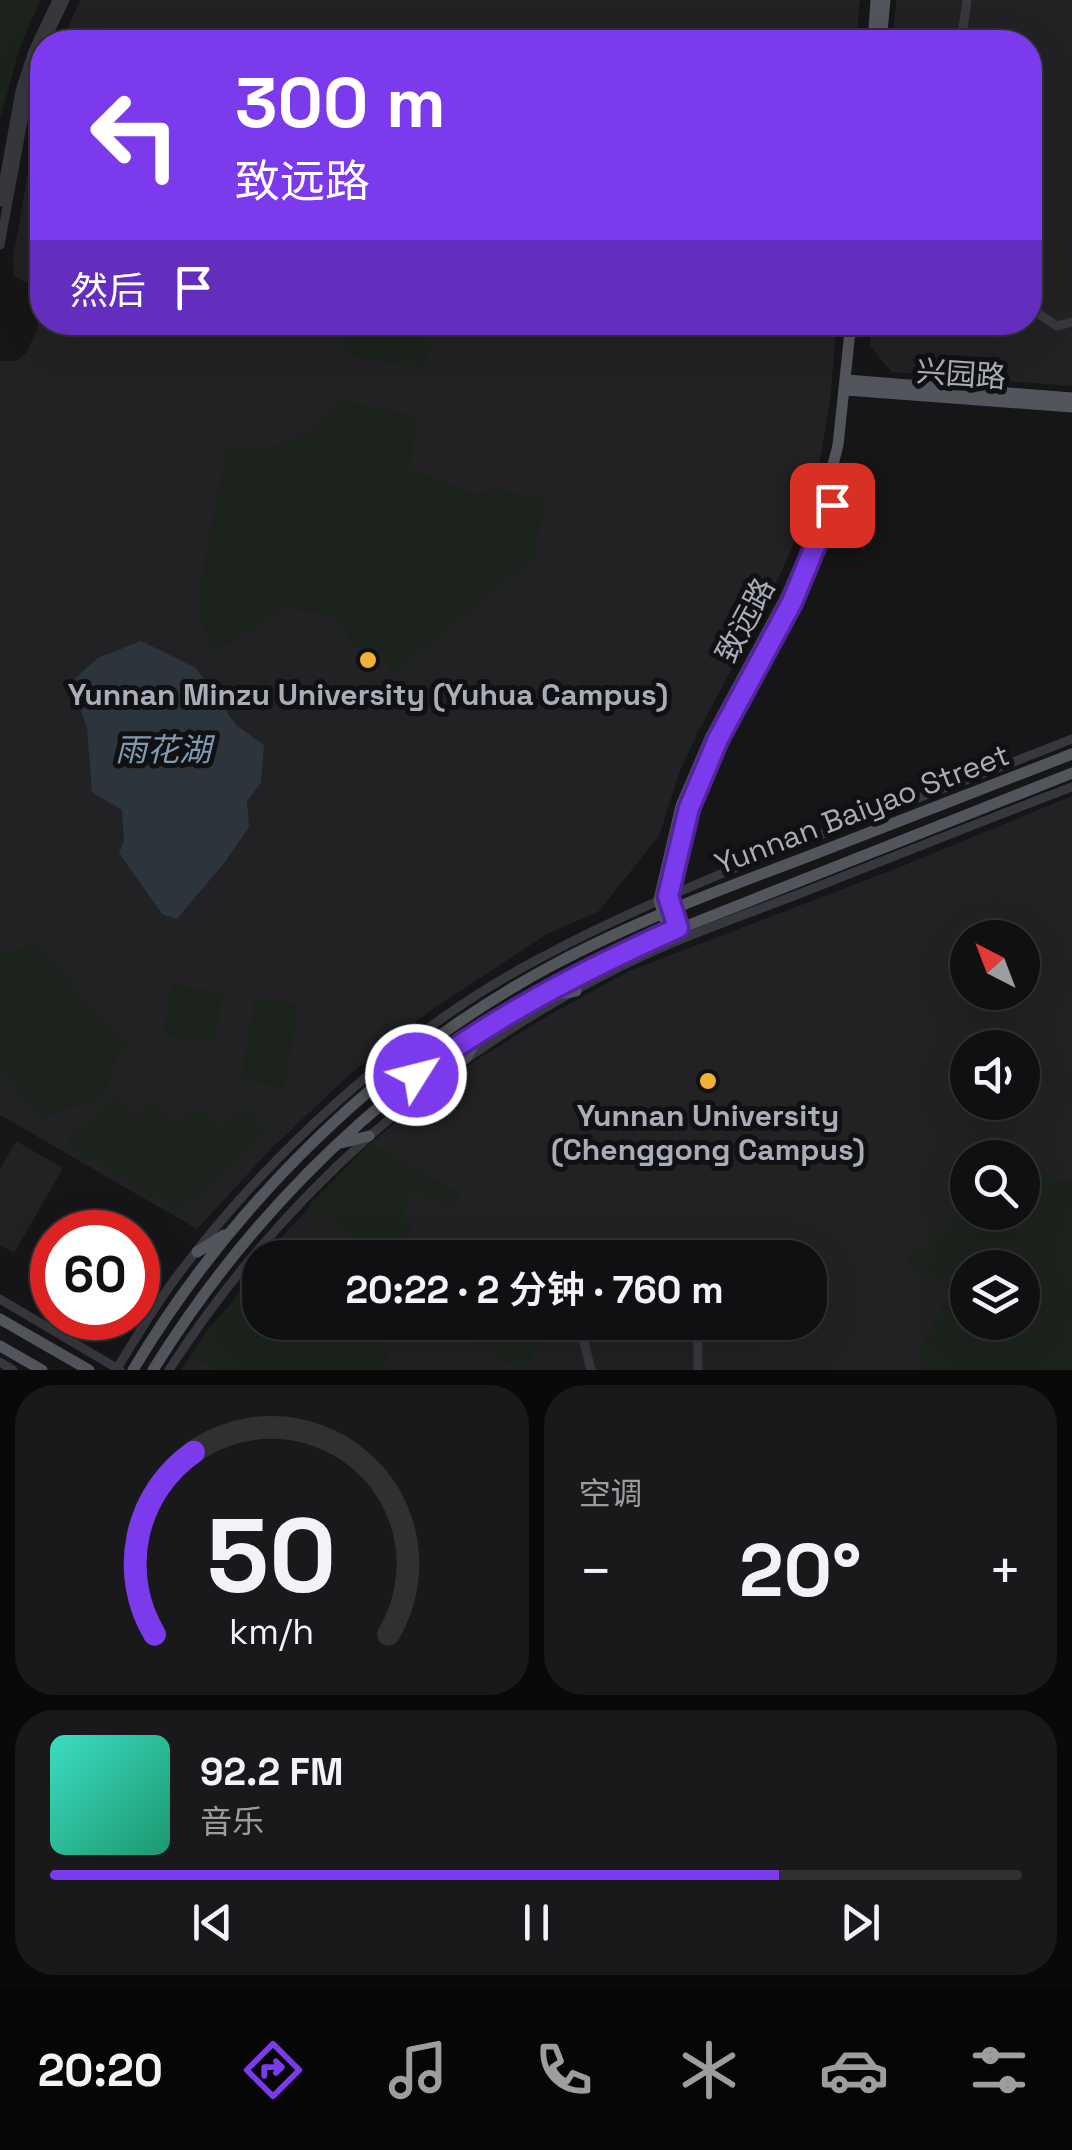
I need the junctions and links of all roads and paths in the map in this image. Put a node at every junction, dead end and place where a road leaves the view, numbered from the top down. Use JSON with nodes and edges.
{"nodes":[{"id":1,"x":57,"y":0,"type":"edge"},
{"id":2,"x":65,"y":0,"type":"edge"},
{"id":3,"x":876,"y":0,"type":"edge"},
{"id":4,"x":884,"y":0,"type":"edge"},
{"id":5,"x":966,"y":0,"type":"edge"},
{"id":6,"x":43,"y":30,"type":"edge"},
{"id":7,"x":51,"y":30,"type":"edge"},
{"id":8,"x":874,"y":30,"type":"edge"},
{"id":9,"x":882,"y":30,"type":"edge"},
{"id":10,"x":962,"y":30,"type":"edge"},
{"id":11,"x":30,"y":60,"type":"edge"},
{"id":12,"x":30,"y":92,"type":"edge"},
{"id":13,"x":0,"y":202,"type":"edge"},
{"id":14,"x":0,"y":245,"type":"edge"},
{"id":15,"x":1042,"y":316,"type":"edge"},
{"id":16,"x":1072,"y":322,"type":"edge"},
{"id":17,"x":854,"y":335,"type":"edge"},
{"id":18,"x":850,"y":385,"type":"junction"},
{"id":19,"x":1072,"y":398,"type":"edge"},
{"id":20,"x":1072,"y":407,"type":"edge"},
{"id":21,"x":1072,"y":739,"type":"edge"},
{"id":22,"x":1072,"y":754,"type":"edge"},
{"id":23,"x":1072,"y":773,"type":"edge"},
{"id":24,"x":1072,"y":787,"type":"edge"},
{"id":25,"x":718,"y":890,"type":"junction"},
{"id":26,"x":664,"y":905,"type":"junction"},
{"id":27,"x":726,"y":909,"type":"junction"},
{"id":28,"x":624,"y":930,"type":"junction"},
{"id":29,"x":674,"y":930,"type":"junction"},
{"id":30,"x":631,"y":948,"type":"junction"},
{"id":31,"x":576,"y":991,"type":"junction"},
{"id":32,"x":531,"y":999,"type":"junction"},
{"id":33,"x":483,"y":1028,"type":"junction"},
{"id":34,"x":466,"y":1058,"type":"junction"},
{"id":35,"x":368,"y":1136,"type":"junction"},
{"id":36,"x":337,"y":1144,"type":"junction"},
{"id":37,"x":236,"y":1227,"type":"junction"},
{"id":38,"x":196,"y":1252,"type":"junction"},
{"id":39,"x":0,"y":1299,"type":"edge"},
{"id":40,"x":0,"y":1317,"type":"edge"},
{"id":41,"x":584,"y":1340,"type":"edge"},
{"id":42,"x":696,"y":1340,"type":"edge"},
{"id":43,"x":151,"y":1341,"type":"junction"},
{"id":44,"x":0,"y":1347,"type":"edge"},
{"id":45,"x":165,"y":1350,"type":"junction"},
{"id":46,"x":0,"y":1362,"type":"edge"},
{"id":47,"x":118,"y":1369,"type":"edge"},
{"id":48,"x":14,"y":1370,"type":"edge"},
{"id":49,"x":42,"y":1370,"type":"edge"},
{"id":50,"x":88,"y":1370,"type":"edge"},
{"id":51,"x":133,"y":1370,"type":"edge"},
{"id":52,"x":153,"y":1370,"type":"edge"},
{"id":53,"x":169,"y":1370,"type":"edge"},
{"id":54,"x":591,"y":1370,"type":"edge"},
{"id":55,"x":698,"y":1370,"type":"edge"}],
"edges":[{"from":1,"to":6,"type":"street"},
{"from":2,"to":7,"type":"street"},
{"from":3,"to":8,"type":"main road"},
{"from":4,"to":9,"type":"main road"},
{"from":5,"to":10,"type":"street"},
{"from":11,"to":13,"type":"street"},
{"from":12,"to":14,"type":"street"},
{"from":15,"to":16,"type":"street"},
{"from":17,"to":18,"type":"main road","name":"致远路"},
{"from":18,"to":19,"type":"main road","name":"兴园路"},
{"from":18,"to":20,"type":"main road","name":"兴园路"},
{"from":18,"to":26,"type":"main road","name":"致远路"},
{"from":21,"to":26,"type":"street"},
{"from":22,"to":25,"type":"main road","name":"Yunnan Baiyao Street"},
{"from":23,"to":27,"type":"main road","name":"Yunnan Baiyao Street"},
{"from":24,"to":31,"type":"street"},
{"from":25,"to":26,"type":"main road","name":"Yunnan Baiyao Street"},
{"from":25,"to":27,"type":"main road"},
{"from":26,"to":28,"type":"main road","name":"Yunnan Baiyao Street"},
{"from":26,"to":29,"type":"main road"},
{"from":26,"to":38,"type":"street"},
{"from":27,"to":29,"type":"main road","name":"Yunnan Baiyao Street"},
{"from":28,"to":30,"type":"main road"},
{"from":28,"to":37,"type":"main road","name":"Yunnan Baiyao Street"},
{"from":29,"to":30,"type":"main road","name":"Yunnan Baiyao Street"},
{"from":30,"to":32,"type":"main road","name":"Yunnan Baiyao Street"},
{"from":31,"to":32,"type":"main road"},
{"from":31,"to":34,"type":"street"},
{"from":32,"to":33,"type":"main road","name":"Yunnan Baiyao Street"},
{"from":33,"to":34,"type":"main road"},
{"from":33,"to":36,"type":"main road","name":"Yunnan Baiyao Street"},
{"from":34,"to":35,"type":"street"},
{"from":35,"to":36,"type":"main road"},
{"from":35,"to":53,"type":"street"},
{"from":36,"to":45,"type":"main road","name":"Yunnan Baiyao Street"},
{"from":37,"to":38,"type":"main road"},
{"from":37,"to":43,"type":"main road","name":"Yunnan Baiyao Street"},
{"from":38,"to":47,"type":"street"},
{"from":39,"to":47,"type":"street"},
{"from":40,"to":50,"type":"main road"},
{"from":41,"to":54,"type":"street"},
{"from":42,"to":55,"type":"street"},
{"from":43,"to":45,"type":"main road"},
{"from":43,"to":51,"type":"main road","name":"Yunnan Baiyao Street"},
{"from":44,"to":49,"type":"main road"},
{"from":45,"to":52,"type":"main road","name":"Yunnan Baiyao Street"},
{"from":46,"to":48,"type":"street"}]}
